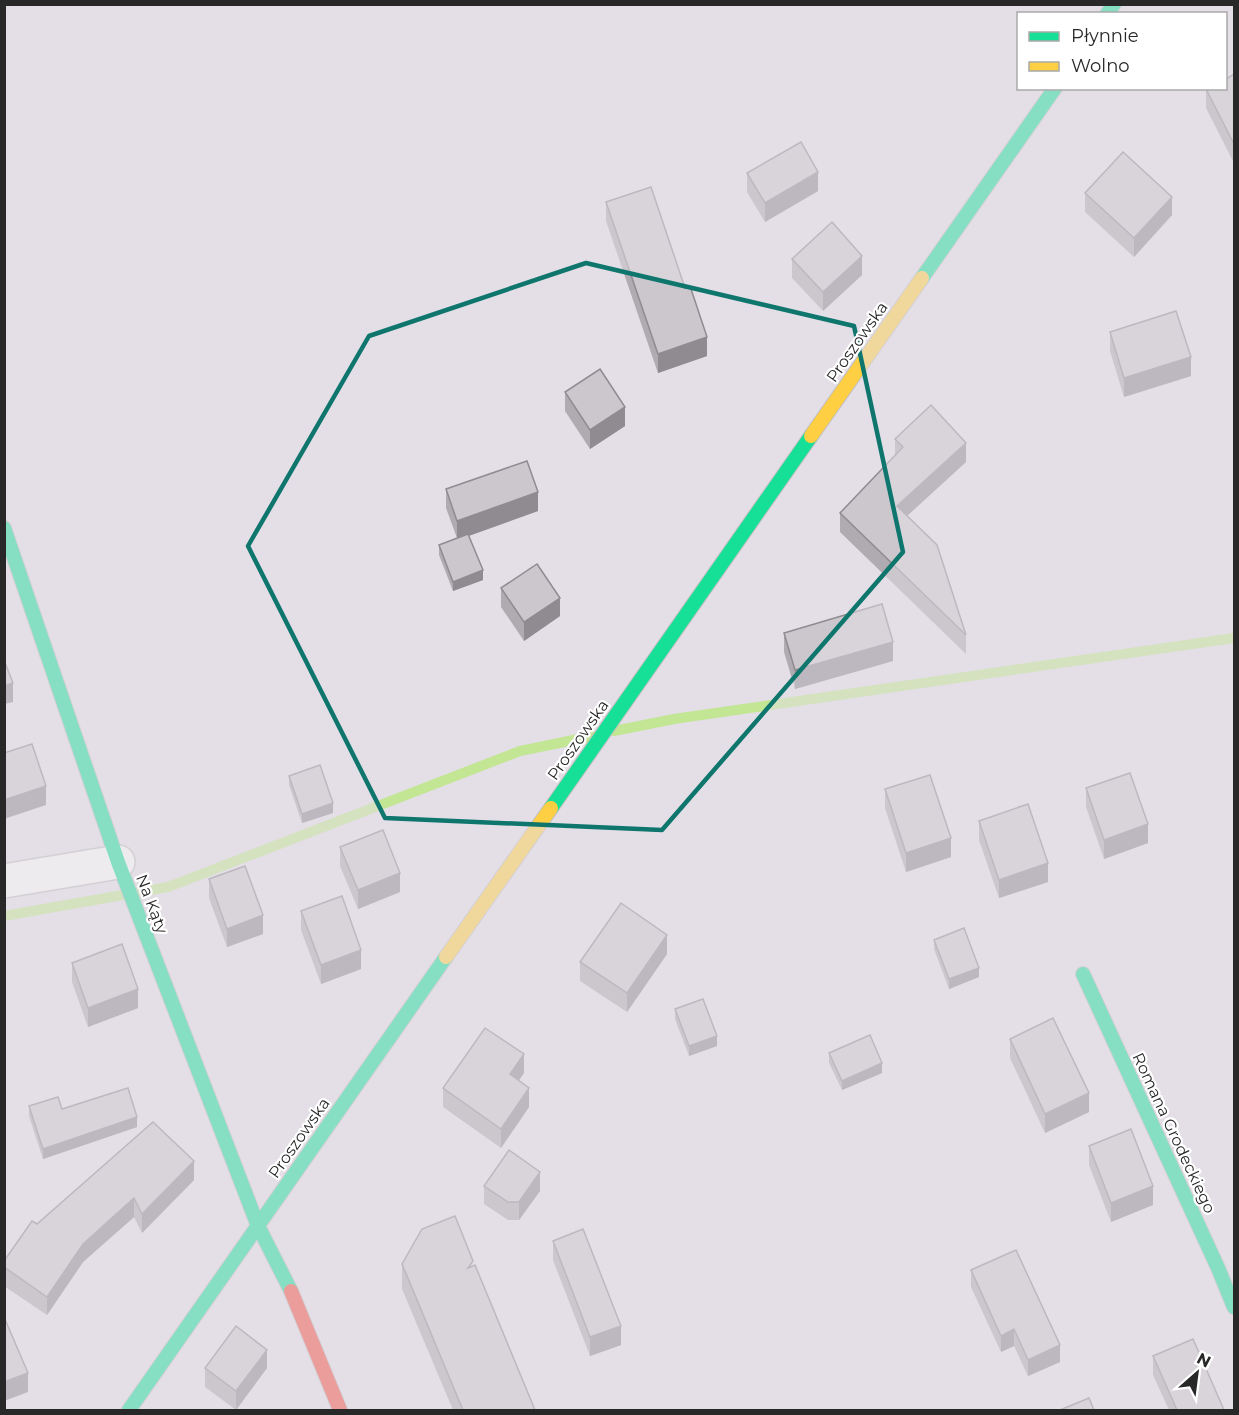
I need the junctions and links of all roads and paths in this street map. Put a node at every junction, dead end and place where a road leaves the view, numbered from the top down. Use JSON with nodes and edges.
{"nodes":[{"id":1,"x":1054,"y":90,"type":"edge"},
{"id":2,"x":4,"y":528,"type":"edge"},
{"id":3,"x":121,"y":870,"type":"junction"},
{"id":4,"x":4,"y":881,"type":"edge"},
{"id":5,"x":1083,"y":974,"type":"dead end"},
{"id":6,"x":258,"y":1226,"type":"junction"},
{"id":7,"x":1234,"y":1307,"type":"edge"},
{"id":8,"x":129,"y":1410,"type":"edge"},
{"id":9,"x":340,"y":1410,"type":"edge"}],
"edges":[{"from":1,"to":6,"type":"main road","name":"Proszowska"},
{"from":2,"to":3,"type":"main road","name":"Na Kąty"},
{"from":3,"to":4,"type":"street"},
{"from":3,"to":6,"type":"main road","name":"Na Kąty"},
{"from":5,"to":7,"type":"main road","name":"Romana Grodeckiego"},
{"from":6,"to":8,"type":"main road","name":"Proszowska"},
{"from":6,"to":9,"type":"main road","name":"Na Kąty"}]}
